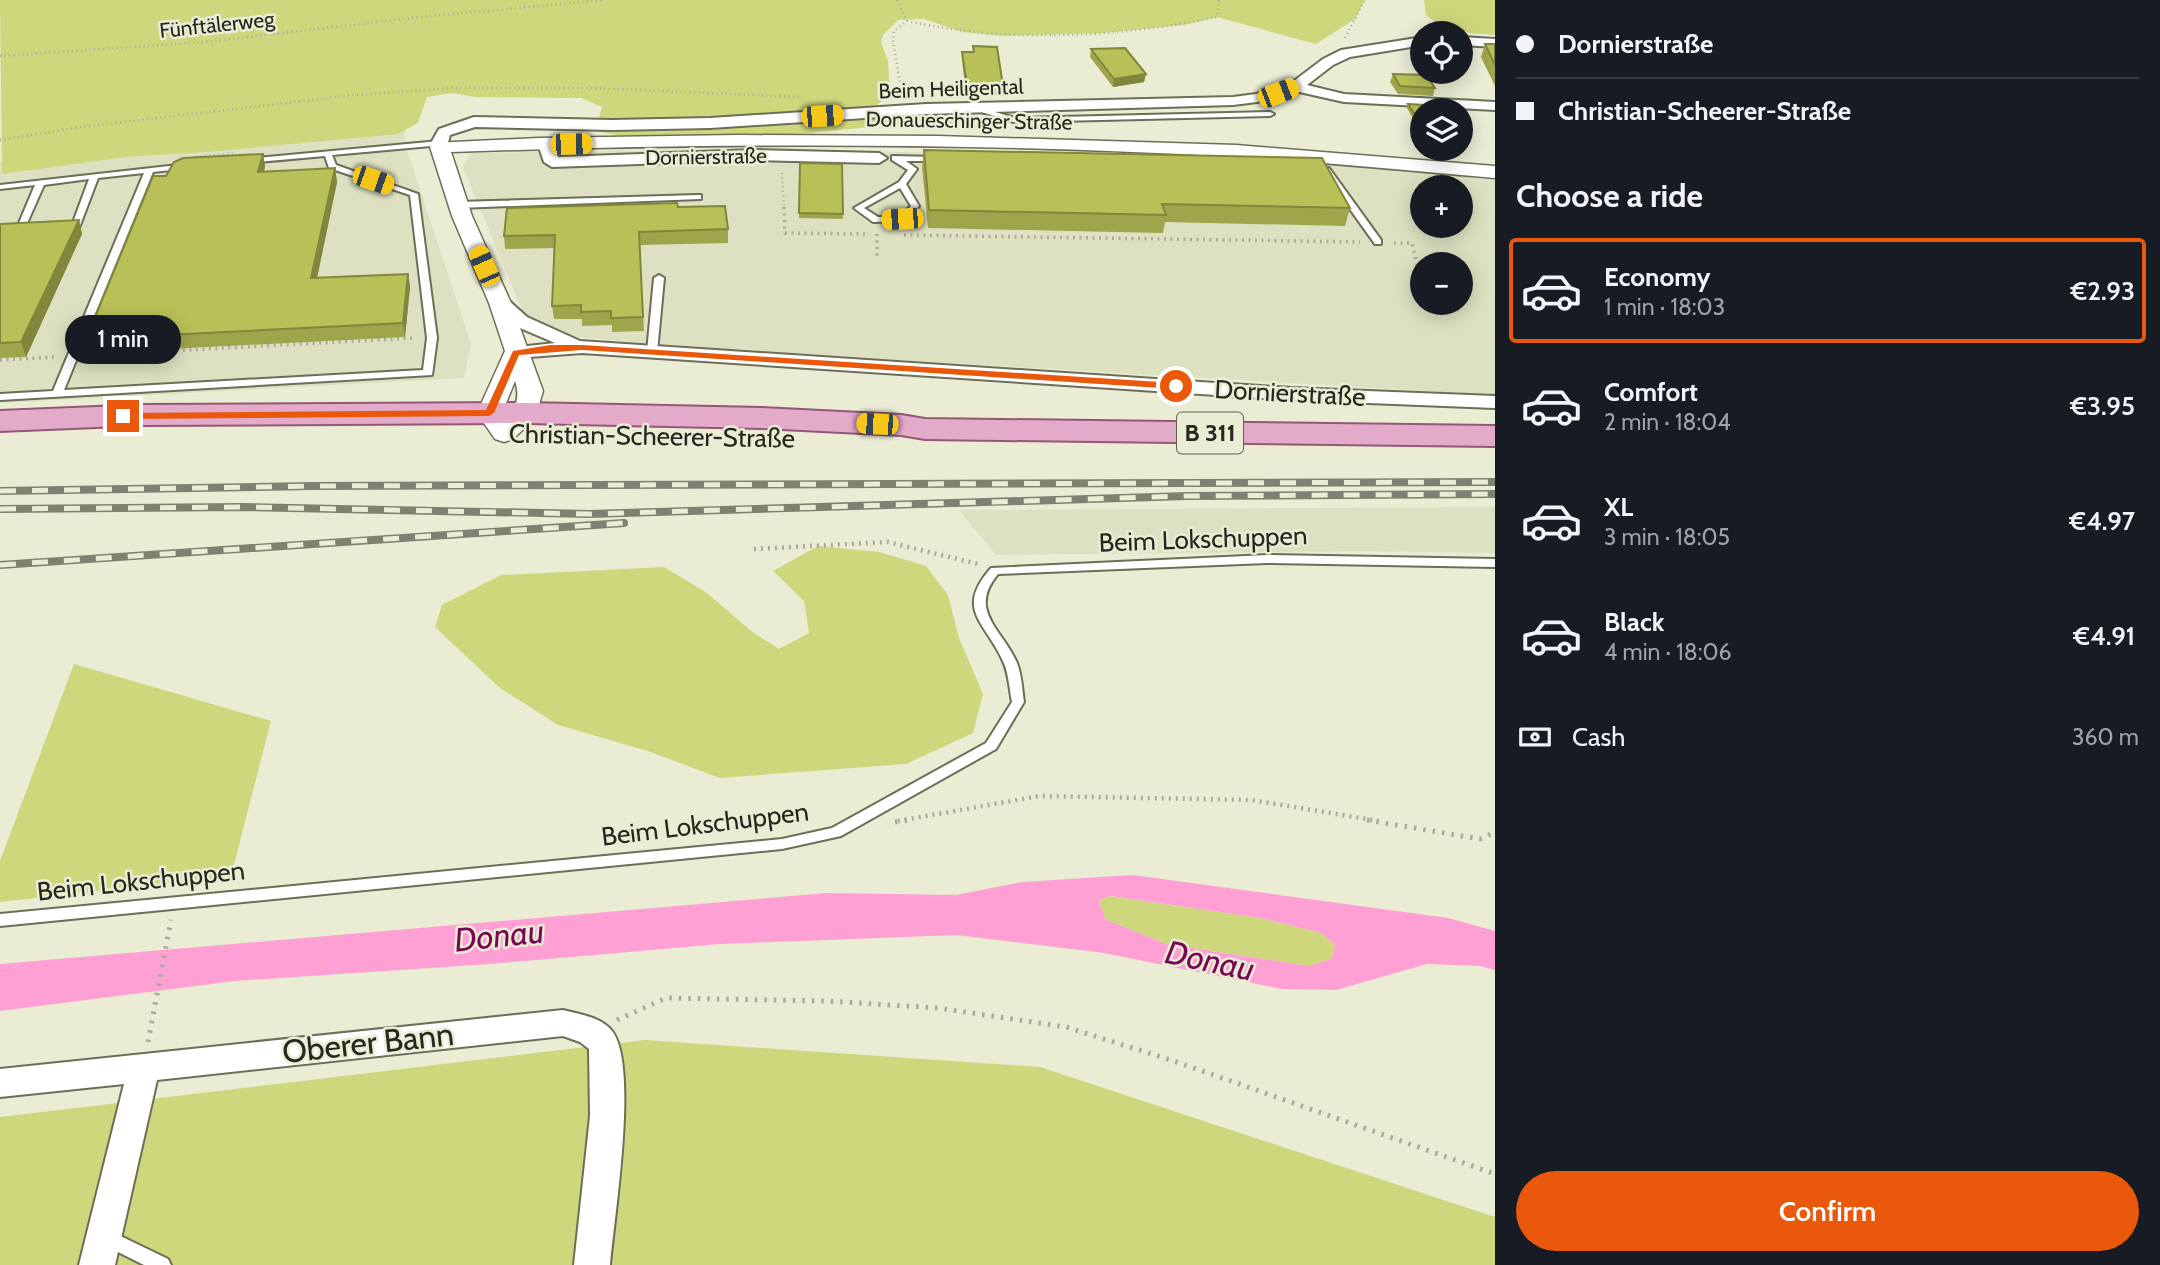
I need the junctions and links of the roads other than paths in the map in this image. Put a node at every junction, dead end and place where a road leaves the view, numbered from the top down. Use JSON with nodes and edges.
{"nodes":[{"id":1,"x":1410,"y":42,"type":"edge"},
{"id":2,"x":1473,"y":42,"type":"edge"},
{"id":3,"x":1495,"y":43,"type":"edge"},
{"id":4,"x":1295,"y":87,"type":"junction"},
{"id":5,"x":1495,"y":106,"type":"edge"},
{"id":6,"x":978,"y":108,"type":"junction"},
{"id":7,"x":1270,"y":114,"type":"dead end"},
{"id":8,"x":545,"y":144,"type":"junction"},
{"id":9,"x":440,"y":145,"type":"junction"},
{"id":10,"x":328,"y":154,"type":"junction"},
{"id":11,"x":887,"y":158,"type":"junction"},
{"id":12,"x":951,"y":159,"type":"edge"},
{"id":13,"x":192,"y":161,"type":"edge"},
{"id":14,"x":232,"y":162,"type":"edge"},
{"id":15,"x":150,"y":169,"type":"junction"},
{"id":16,"x":1313,"y":170,"type":"edge"},
{"id":17,"x":1495,"y":172,"type":"edge"},
{"id":18,"x":95,"y":175,"type":"junction"},
{"id":19,"x":41,"y":182,"type":"junction"},
{"id":20,"x":902,"y":184,"type":"junction"},
{"id":21,"x":0,"y":187,"type":"edge"},
{"id":22,"x":698,"y":197,"type":"dead end"},
{"id":23,"x":458,"y":205,"type":"junction"},
{"id":24,"x":75,"y":228,"type":"edge"},
{"id":25,"x":20,"y":230,"type":"edge"},
{"id":26,"x":1378,"y":242,"type":"road end"},
{"id":27,"x":659,"y":278,"type":"dead end"},
{"id":28,"x":500,"y":303,"type":"junction"},
{"id":29,"x":582,"y":348,"type":"junction"},
{"id":30,"x":516,"y":352,"type":"junction"},
{"id":31,"x":652,"y":352,"type":"junction"},
{"id":32,"x":57,"y":394,"type":"junction"},
{"id":33,"x":0,"y":397,"type":"edge"},
{"id":34,"x":1495,"y":402,"type":"edge"},
{"id":35,"x":506,"y":420,"type":"junction"},
{"id":36,"x":0,"y":421,"type":"edge"},
{"id":37,"x":1495,"y":436,"type":"edge"},
{"id":38,"x":0,"y":439,"type":"edge"},
{"id":39,"x":1495,"y":563,"type":"edge"},
{"id":40,"x":0,"y":920,"type":"edge"},
{"id":41,"x":144,"y":1067,"type":"junction"},
{"id":42,"x":0,"y":1083,"type":"edge"},
{"id":43,"x":101,"y":1250,"type":"edge"},
{"id":44,"x":162,"y":1265,"type":"edge"},
{"id":45,"x":592,"y":1265,"type":"edge"}],
"edges":[{"from":1,"to":4,"type":"street","name":"Beim Heiligental"},
{"from":2,"to":3,"type":"street"},
{"from":4,"to":5,"type":"street"},
{"from":4,"to":6,"type":"street","name":"Beim Heiligental"},
{"from":6,"to":7,"type":"lane"},
{"from":6,"to":9,"type":"street","name":"Beim Heiligental"},
{"from":8,"to":9,"type":"street","name":"Donaueschinger Straße"},
{"from":8,"to":11,"type":"street","name":"Dornierstraße"},
{"from":8,"to":17,"type":"street","name":"Donaueschinger Straße"},
{"from":9,"to":10,"type":"lane"},
{"from":9,"to":23,"type":"street","name":"Dornierstraße"},
{"from":10,"to":14,"type":"lane"},
{"from":10,"to":32,"type":"lane"},
{"from":11,"to":12,"type":"lane"},
{"from":11,"to":20,"type":"lane"},
{"from":13,"to":15,"type":"lane"},
{"from":15,"to":18,"type":"lane"},
{"from":15,"to":32,"type":"lane"},
{"from":16,"to":26,"type":"lane"},
{"from":18,"to":19,"type":"lane"},
{"from":18,"to":24,"type":"lane"},
{"from":19,"to":21,"type":"lane"},
{"from":19,"to":25,"type":"lane"},
{"from":20,"to":20,"type":"lane"},
{"from":22,"to":23,"type":"lane"},
{"from":23,"to":28,"type":"street","name":"Dornierstraße"},
{"from":27,"to":31,"type":"lane"},
{"from":28,"to":29,"type":"street","name":"Dornierstraße"},
{"from":28,"to":30,"type":"street","name":"Dornierstraße"},
{"from":29,"to":30,"type":"street","name":"Dornierstraße"},
{"from":29,"to":31,"type":"street","name":"Dornierstraße"},
{"from":30,"to":35,"type":"street"},
{"from":30,"to":35,"type":"street","name":"Dornierstraße"},
{"from":31,"to":34,"type":"street","name":"Dornierstraße"},
{"from":32,"to":33,"type":"lane"},
{"from":35,"to":36,"type":"main road","name":"Christian-Scheerer-Straße","number":"B 311"},
{"from":35,"to":37,"type":"main road","name":"Christian-Scheerer-Straße","number":"B 311"},
{"from":35,"to":38,"type":"main road","name":"Christian-Scheerer-Straße","number":"B 311"},
{"from":39,"to":40,"type":"lane","name":"Beim Lokschuppen"},
{"from":41,"to":42,"type":"street","name":"Oberer Bann"},
{"from":41,"to":43,"type":"street"},
{"from":41,"to":45,"type":"street","name":"Oberer Bann"},
{"from":43,"to":44,"type":"lane"}]}
